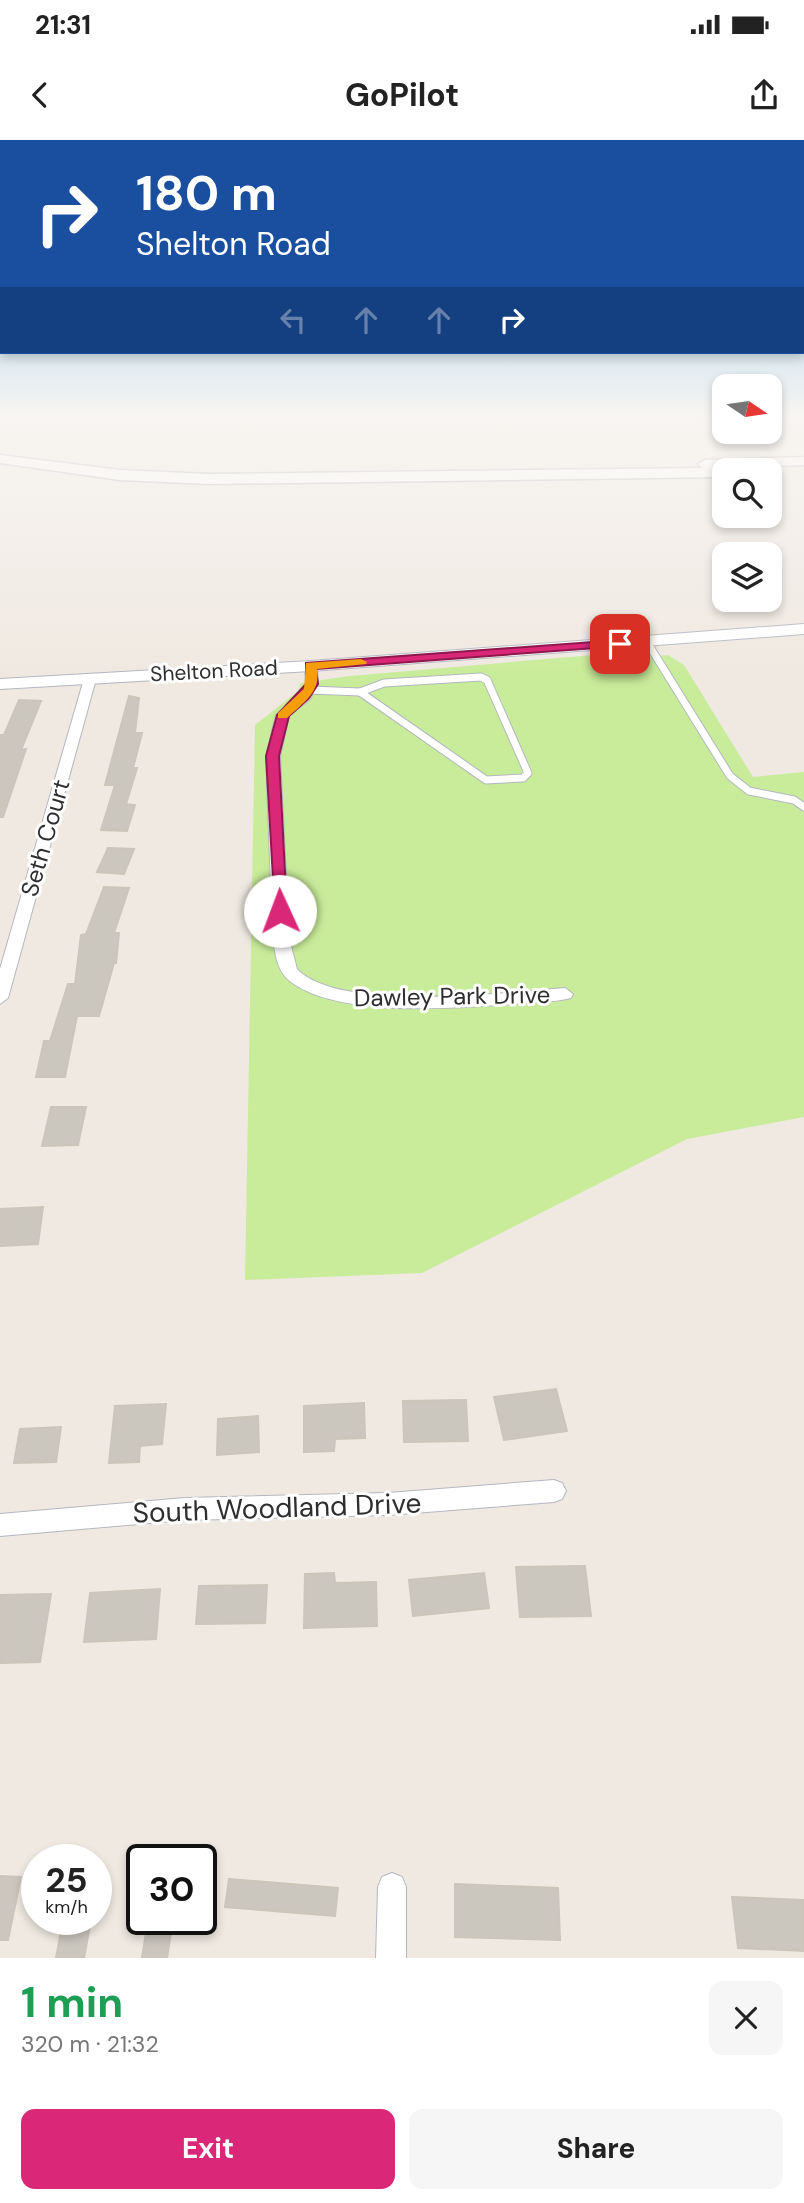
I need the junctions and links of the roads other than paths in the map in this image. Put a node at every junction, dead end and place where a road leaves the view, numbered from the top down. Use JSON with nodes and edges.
{"nodes":[{"id":1,"x":804,"y":629,"type":"edge"},
{"id":2,"x":647,"y":642,"type":"junction"},
{"id":3,"x":310,"y":666,"type":"junction"},
{"id":4,"x":90,"y":679,"type":"junction"},
{"id":5,"x":0,"y":684,"type":"edge"},
{"id":6,"x":309,"y":690,"type":"junction"},
{"id":7,"x":360,"y":692,"type":"junction"},
{"id":8,"x":804,"y":807,"type":"edge"},
{"id":9,"x":565,"y":994,"type":"dead end"},
{"id":10,"x":0,"y":998,"type":"edge"},
{"id":11,"x":554,"y":1491,"type":"dead end"},
{"id":12,"x":0,"y":1525,"type":"edge"},
{"id":13,"x":392,"y":1887,"type":"dead end"},
{"id":14,"x":391,"y":1958,"type":"edge"}],
"edges":[{"from":1,"to":2,"type":"street","name":"Shelton Road"},
{"from":2,"to":3,"type":"street","name":"Shelton Road"},
{"from":2,"to":8,"type":"lane"},
{"from":3,"to":4,"type":"street","name":"Shelton Road"},
{"from":3,"to":6,"type":"street"},
{"from":4,"to":5,"type":"street","name":"Shelton Road"},
{"from":4,"to":10,"type":"street","name":"Seth Court"},
{"from":6,"to":7,"type":"lane"},
{"from":6,"to":9,"type":"street","name":"Dawley Park Drive"},
{"from":7,"to":7,"type":"lane"},
{"from":11,"to":12,"type":"street","name":"South Woodland Drive"},
{"from":13,"to":14,"type":"street"}]}
